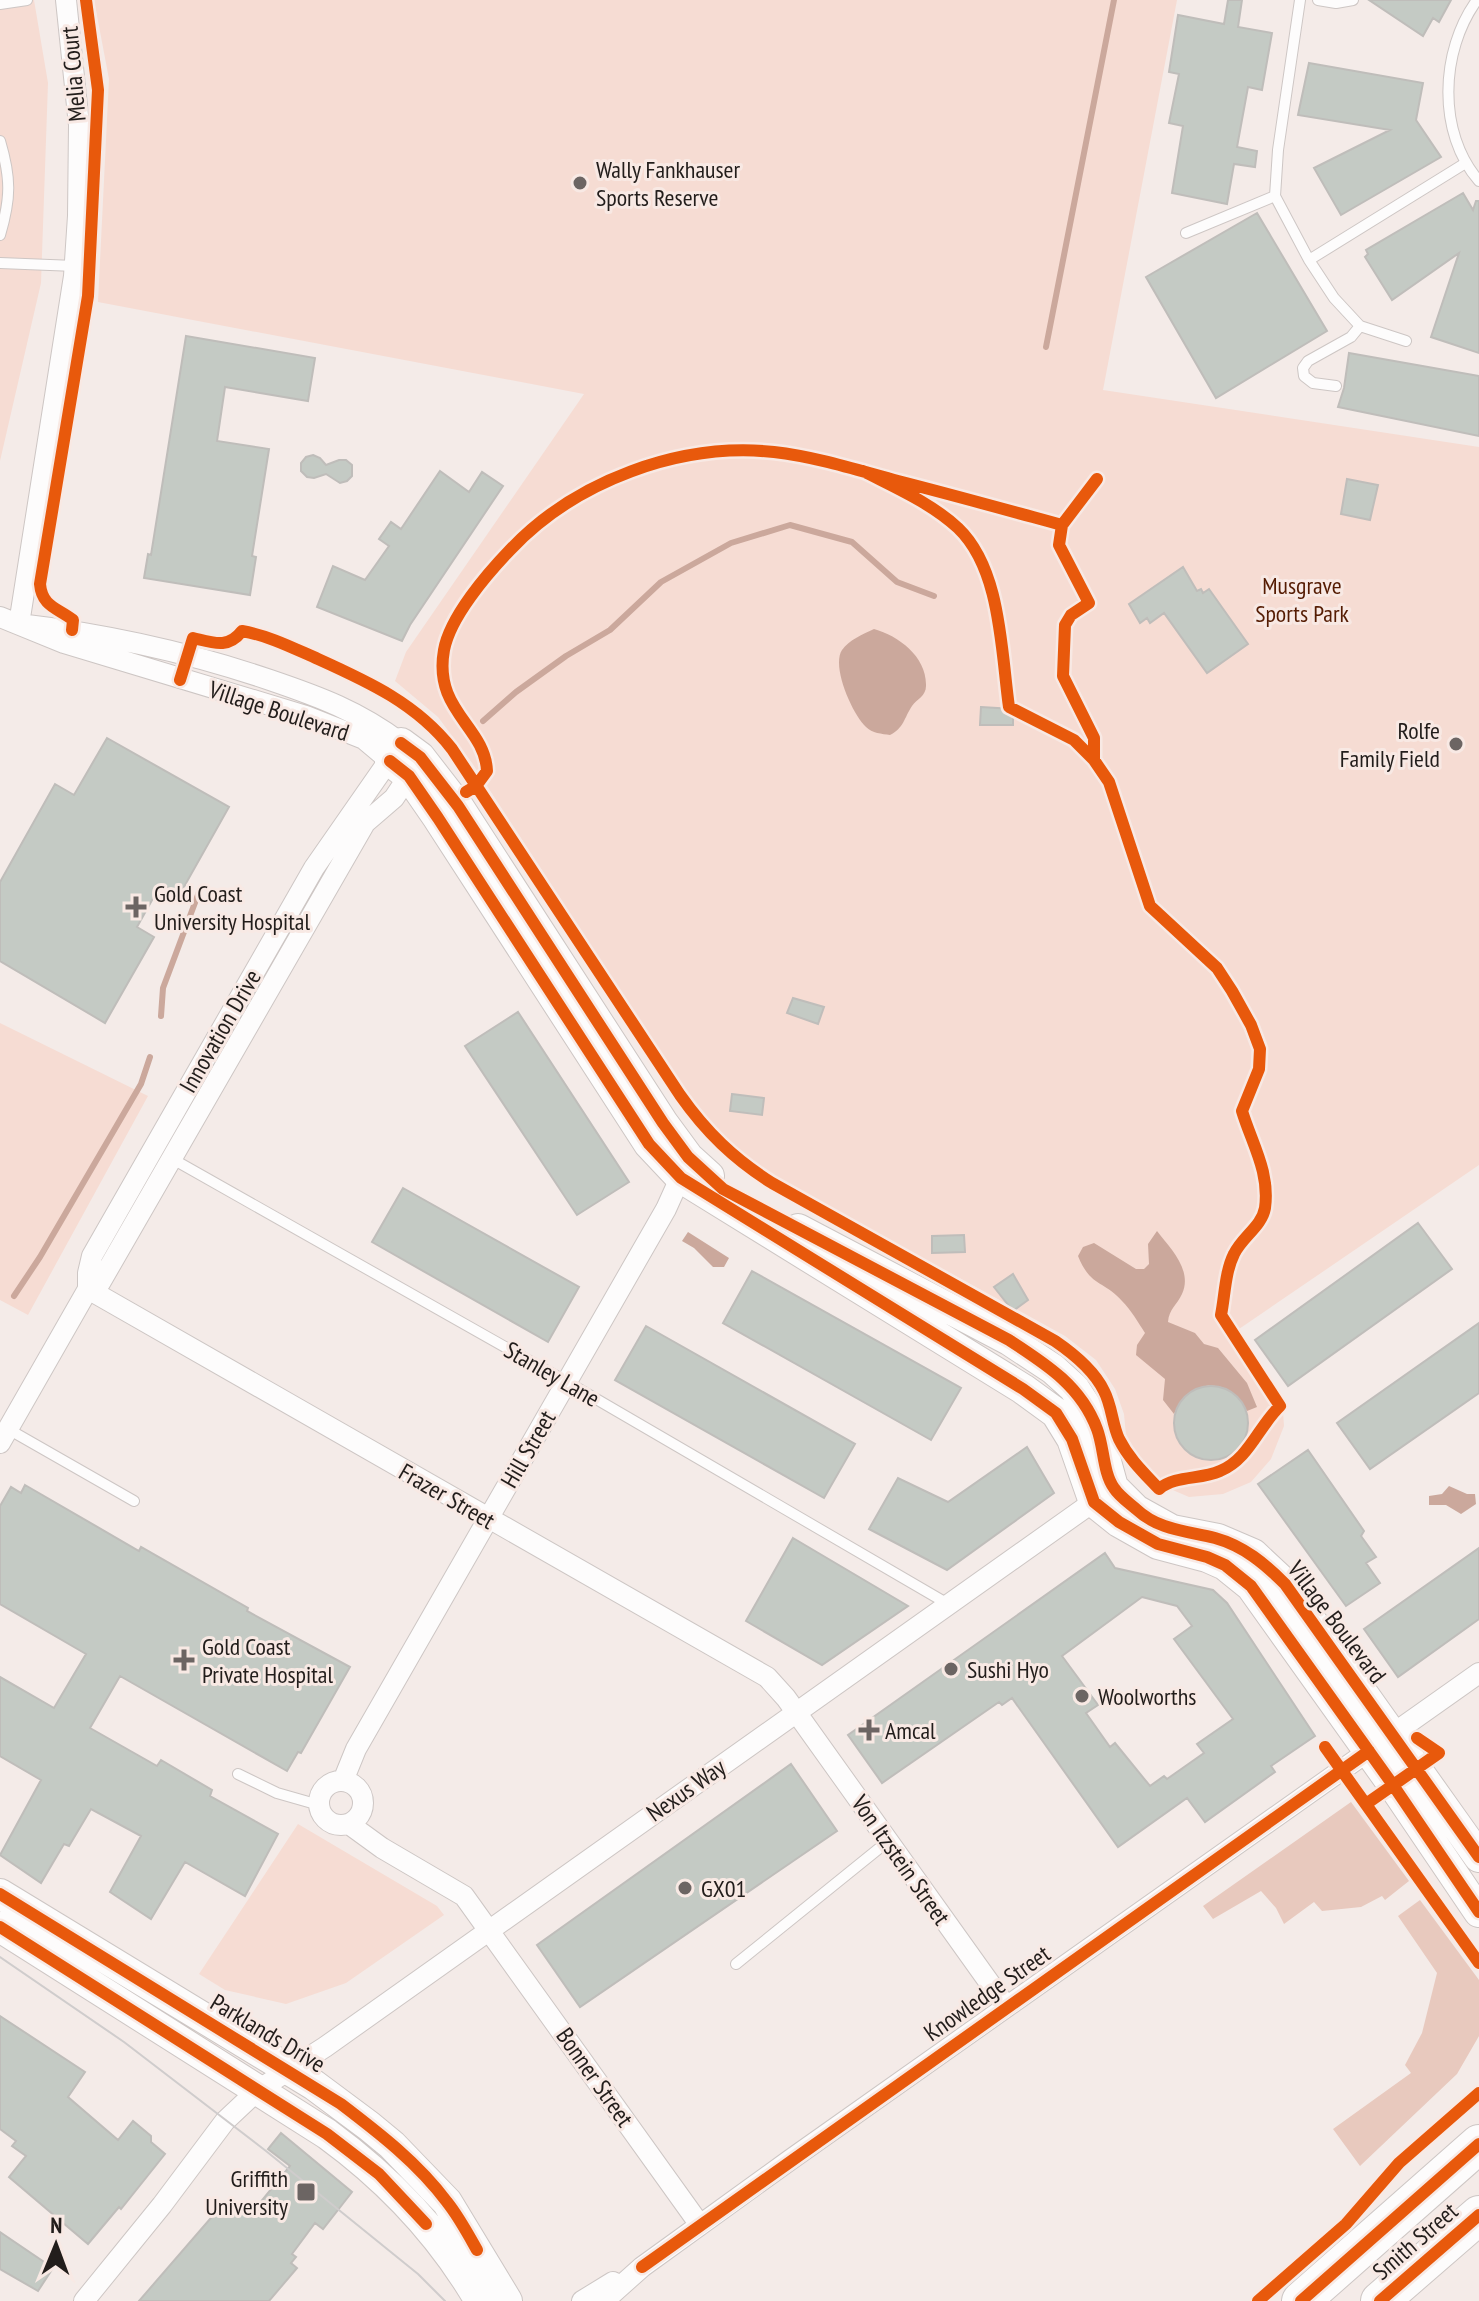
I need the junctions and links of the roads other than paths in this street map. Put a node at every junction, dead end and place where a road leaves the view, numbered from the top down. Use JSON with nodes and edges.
{"nodes":[{"id":1,"x":27,"y":0,"type":"edge"},
{"id":2,"x":66,"y":0,"type":"edge"},
{"id":3,"x":1300,"y":0,"type":"edge"},
{"id":4,"x":1318,"y":0,"type":"edge"},
{"id":5,"x":1353,"y":0,"type":"edge"},
{"id":6,"x":1477,"y":0,"type":"edge"},
{"id":7,"x":0,"y":4,"type":"edge"},
{"id":8,"x":0,"y":141,"type":"edge"},
{"id":9,"x":1464,"y":164,"type":"junction"},
{"id":10,"x":1479,"y":181,"type":"edge"},
{"id":11,"x":1275,"y":196,"type":"junction"},
{"id":12,"x":1186,"y":233,"type":"dead end"},
{"id":13,"x":0,"y":235,"type":"edge"},
{"id":14,"x":1309,"y":260,"type":"junction"},
{"id":15,"x":0,"y":263,"type":"edge"},
{"id":16,"x":75,"y":266,"type":"junction"},
{"id":17,"x":1360,"y":326,"type":"junction"},
{"id":18,"x":1406,"y":341,"type":"dead end"},
{"id":19,"x":1336,"y":386,"type":"dead end"},
{"id":20,"x":10,"y":620,"type":"edge"},
{"id":21,"x":405,"y":760,"type":"junction"},
{"id":22,"x":162,"y":1153,"type":"junction"},
{"id":23,"x":685,"y":1168,"type":"junction"},
{"id":24,"x":88,"y":1289,"type":"junction"},
{"id":25,"x":567,"y":1382,"type":"junction"},
{"id":26,"x":4,"y":1436,"type":"edge"},
{"id":27,"x":1103,"y":1494,"type":"junction"},
{"id":28,"x":134,"y":1501,"type":"dead end"},
{"id":29,"x":488,"y":1519,"type":"junction"},
{"id":30,"x":948,"y":1604,"type":"junction"},
{"id":31,"x":1479,"y":1673,"type":"edge"},
{"id":32,"x":796,"y":1713,"type":"junction"},
{"id":33,"x":1380,"y":1743,"type":"junction"},
{"id":34,"x":238,"y":1774,"type":"dead end"},
{"id":35,"x":343,"y":1781,"type":"junction"},
{"id":36,"x":319,"y":1805,"type":"junction"},
{"id":37,"x":349,"y":1824,"type":"junction"},
{"id":38,"x":887,"y":1842,"type":"junction"},
{"id":39,"x":1479,"y":1857,"type":"edge"},
{"id":40,"x":0,"y":1894,"type":"edge"},
{"id":41,"x":1479,"y":1912,"type":"edge"},
{"id":42,"x":0,"y":1927,"type":"edge"},
{"id":43,"x":490,"y":1930,"type":"junction"},
{"id":44,"x":736,"y":1964,"type":"dead end"},
{"id":45,"x":1006,"y":2006,"type":"junction"},
{"id":46,"x":286,"y":2070,"type":"junction"},
{"id":47,"x":258,"y":2090,"type":"junction"},
{"id":48,"x":1479,"y":2144,"type":"edge"},
{"id":49,"x":1479,"y":2215,"type":"edge"},
{"id":50,"x":700,"y":2225,"type":"junction"},
{"id":51,"x":633,"y":2274,"type":"junction"},
{"id":52,"x":84,"y":2301,"type":"edge"},
{"id":53,"x":480,"y":2301,"type":"edge"},
{"id":54,"x":507,"y":2301,"type":"edge"},
{"id":55,"x":582,"y":2301,"type":"edge"},
{"id":56,"x":604,"y":2301,"type":"edge"},
{"id":57,"x":1301,"y":2301,"type":"edge"},
{"id":58,"x":1380,"y":2301,"type":"edge"}],
"edges":[{"from":1,"to":7,"type":"lane"},
{"from":2,"to":16,"type":"street","name":"Melia Court"},
{"from":3,"to":11,"type":"lane"},
{"from":4,"to":5,"type":"lane"},
{"from":6,"to":9,"type":"lane"},
{"from":8,"to":13,"type":"lane"},
{"from":9,"to":10,"type":"lane"},
{"from":9,"to":14,"type":"lane"},
{"from":11,"to":12,"type":"lane"},
{"from":11,"to":14,"type":"lane"},
{"from":14,"to":17,"type":"lane"},
{"from":15,"to":16,"type":"lane"},
{"from":16,"to":20,"type":"street","name":"Melia Court"},
{"from":17,"to":18,"type":"lane"},
{"from":17,"to":19,"type":"lane"},
{"from":20,"to":21,"type":"street","name":"Village Boulevard"},
{"from":21,"to":22,"type":"street","name":"Innovation Drive"},
{"from":21,"to":23,"type":"street","name":"Village Boulevard"},
{"from":22,"to":24,"type":"street","name":"Innovation Drive"},
{"from":22,"to":25,"type":"lane","name":"Stanley Lane"},
{"from":23,"to":25,"type":"street","name":"Hill Street"},
{"from":23,"to":27,"type":"street","name":"Village Boulevard"},
{"from":24,"to":26,"type":"street","name":"Innovation Drive"},
{"from":24,"to":29,"type":"street","name":"Frazer Street"},
{"from":25,"to":29,"type":"street","name":"Hill Street"},
{"from":25,"to":30,"type":"lane","name":"Stanley Lane"},
{"from":26,"to":28,"type":"lane"},
{"from":27,"to":30,"type":"street","name":"Nexus Way"},
{"from":27,"to":33,"type":"street","name":"Village Boulevard"},
{"from":29,"to":32,"type":"street","name":"Frazer Street"},
{"from":29,"to":35,"type":"street","name":"Hill Street"},
{"from":30,"to":32,"type":"street","name":"Nexus Way"},
{"from":31,"to":33,"type":"street","name":"Knowledge Street"},
{"from":32,"to":38,"type":"street","name":"Von Itzstein Street"},
{"from":32,"to":43,"type":"street","name":"Nexus Way"},
{"from":33,"to":39,"type":"street","name":"Village Boulevard"},
{"from":33,"to":41,"type":"street","name":"Village Boulevard"},
{"from":33,"to":45,"type":"street","name":"Knowledge Street"},
{"from":34,"to":36,"type":"lane"},
{"from":35,"to":36,"type":"street"},
{"from":35,"to":37,"type":"street"},
{"from":36,"to":37,"type":"street"},
{"from":37,"to":43,"type":"street"},
{"from":38,"to":44,"type":"lane"},
{"from":38,"to":45,"type":"street","name":"Von Itzstein Street"},
{"from":40,"to":46,"type":"street","name":"Parklands Drive"},
{"from":42,"to":47,"type":"street"},
{"from":43,"to":46,"type":"street","name":"Nexus Way"},
{"from":43,"to":50,"type":"street","name":"Bonner Street"},
{"from":45,"to":50,"type":"street","name":"Knowledge Street"},
{"from":46,"to":47,"type":"street","name":"Nexus Way"},
{"from":46,"to":54,"type":"street","name":"Parklands Drive"},
{"from":47,"to":52,"type":"street","name":"Nexus Way"},
{"from":47,"to":53,"type":"street"},
{"from":48,"to":57,"type":"highway","name":"Smith Street"},
{"from":49,"to":58,"type":"highway","name":"Smith Street"},
{"from":50,"to":51,"type":"street","name":"Knowledge Street"},
{"from":51,"to":55,"type":"street","name":"Knowledge Street"},
{"from":51,"to":56,"type":"street","name":"Knowledge Street"}]}
